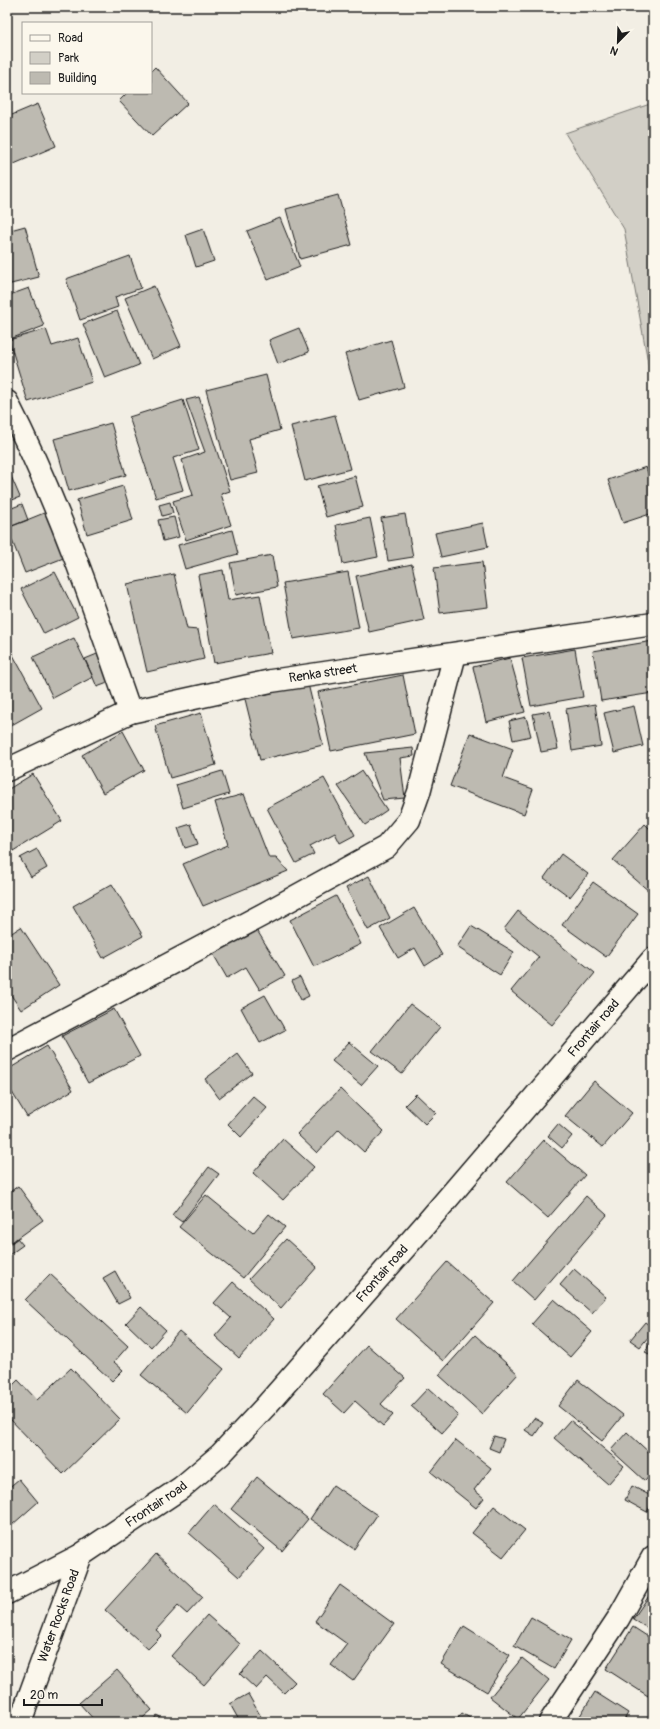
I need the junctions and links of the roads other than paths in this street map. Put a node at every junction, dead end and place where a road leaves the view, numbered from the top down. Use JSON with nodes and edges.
{"nodes":[{"id":1,"x":7,"y":402,"type":"edge"},
{"id":2,"x":653,"y":624,"type":"edge"},
{"id":3,"x":455,"y":654,"type":"junction"},
{"id":4,"x":130,"y":712,"type":"junction"},
{"id":5,"x":7,"y":770,"type":"edge"},
{"id":6,"x":653,"y":959,"type":"edge"},
{"id":7,"x":7,"y":1050,"type":"edge"},
{"id":8,"x":82,"y":1555,"type":"junction"},
{"id":9,"x":653,"y":1556,"type":"edge"},
{"id":10,"x":7,"y":1593,"type":"edge"},
{"id":11,"x":20,"y":1722,"type":"edge"},
{"id":12,"x":550,"y":1722,"type":"edge"}],
"edges":[{"from":1,"to":4,"type":"street"},
{"from":2,"to":3,"type":"street","name":"Renka street"},
{"from":3,"to":4,"type":"street","name":"Renka street"},
{"from":3,"to":7,"type":"street"},
{"from":4,"to":5,"type":"street","name":"Renka street"},
{"from":6,"to":8,"type":"street","name":"Frontair road"},
{"from":8,"to":10,"type":"street","name":"Frontair road"},
{"from":8,"to":11,"type":"street","name":"Water Rocks Road"},
{"from":9,"to":12,"type":"street"}]}
